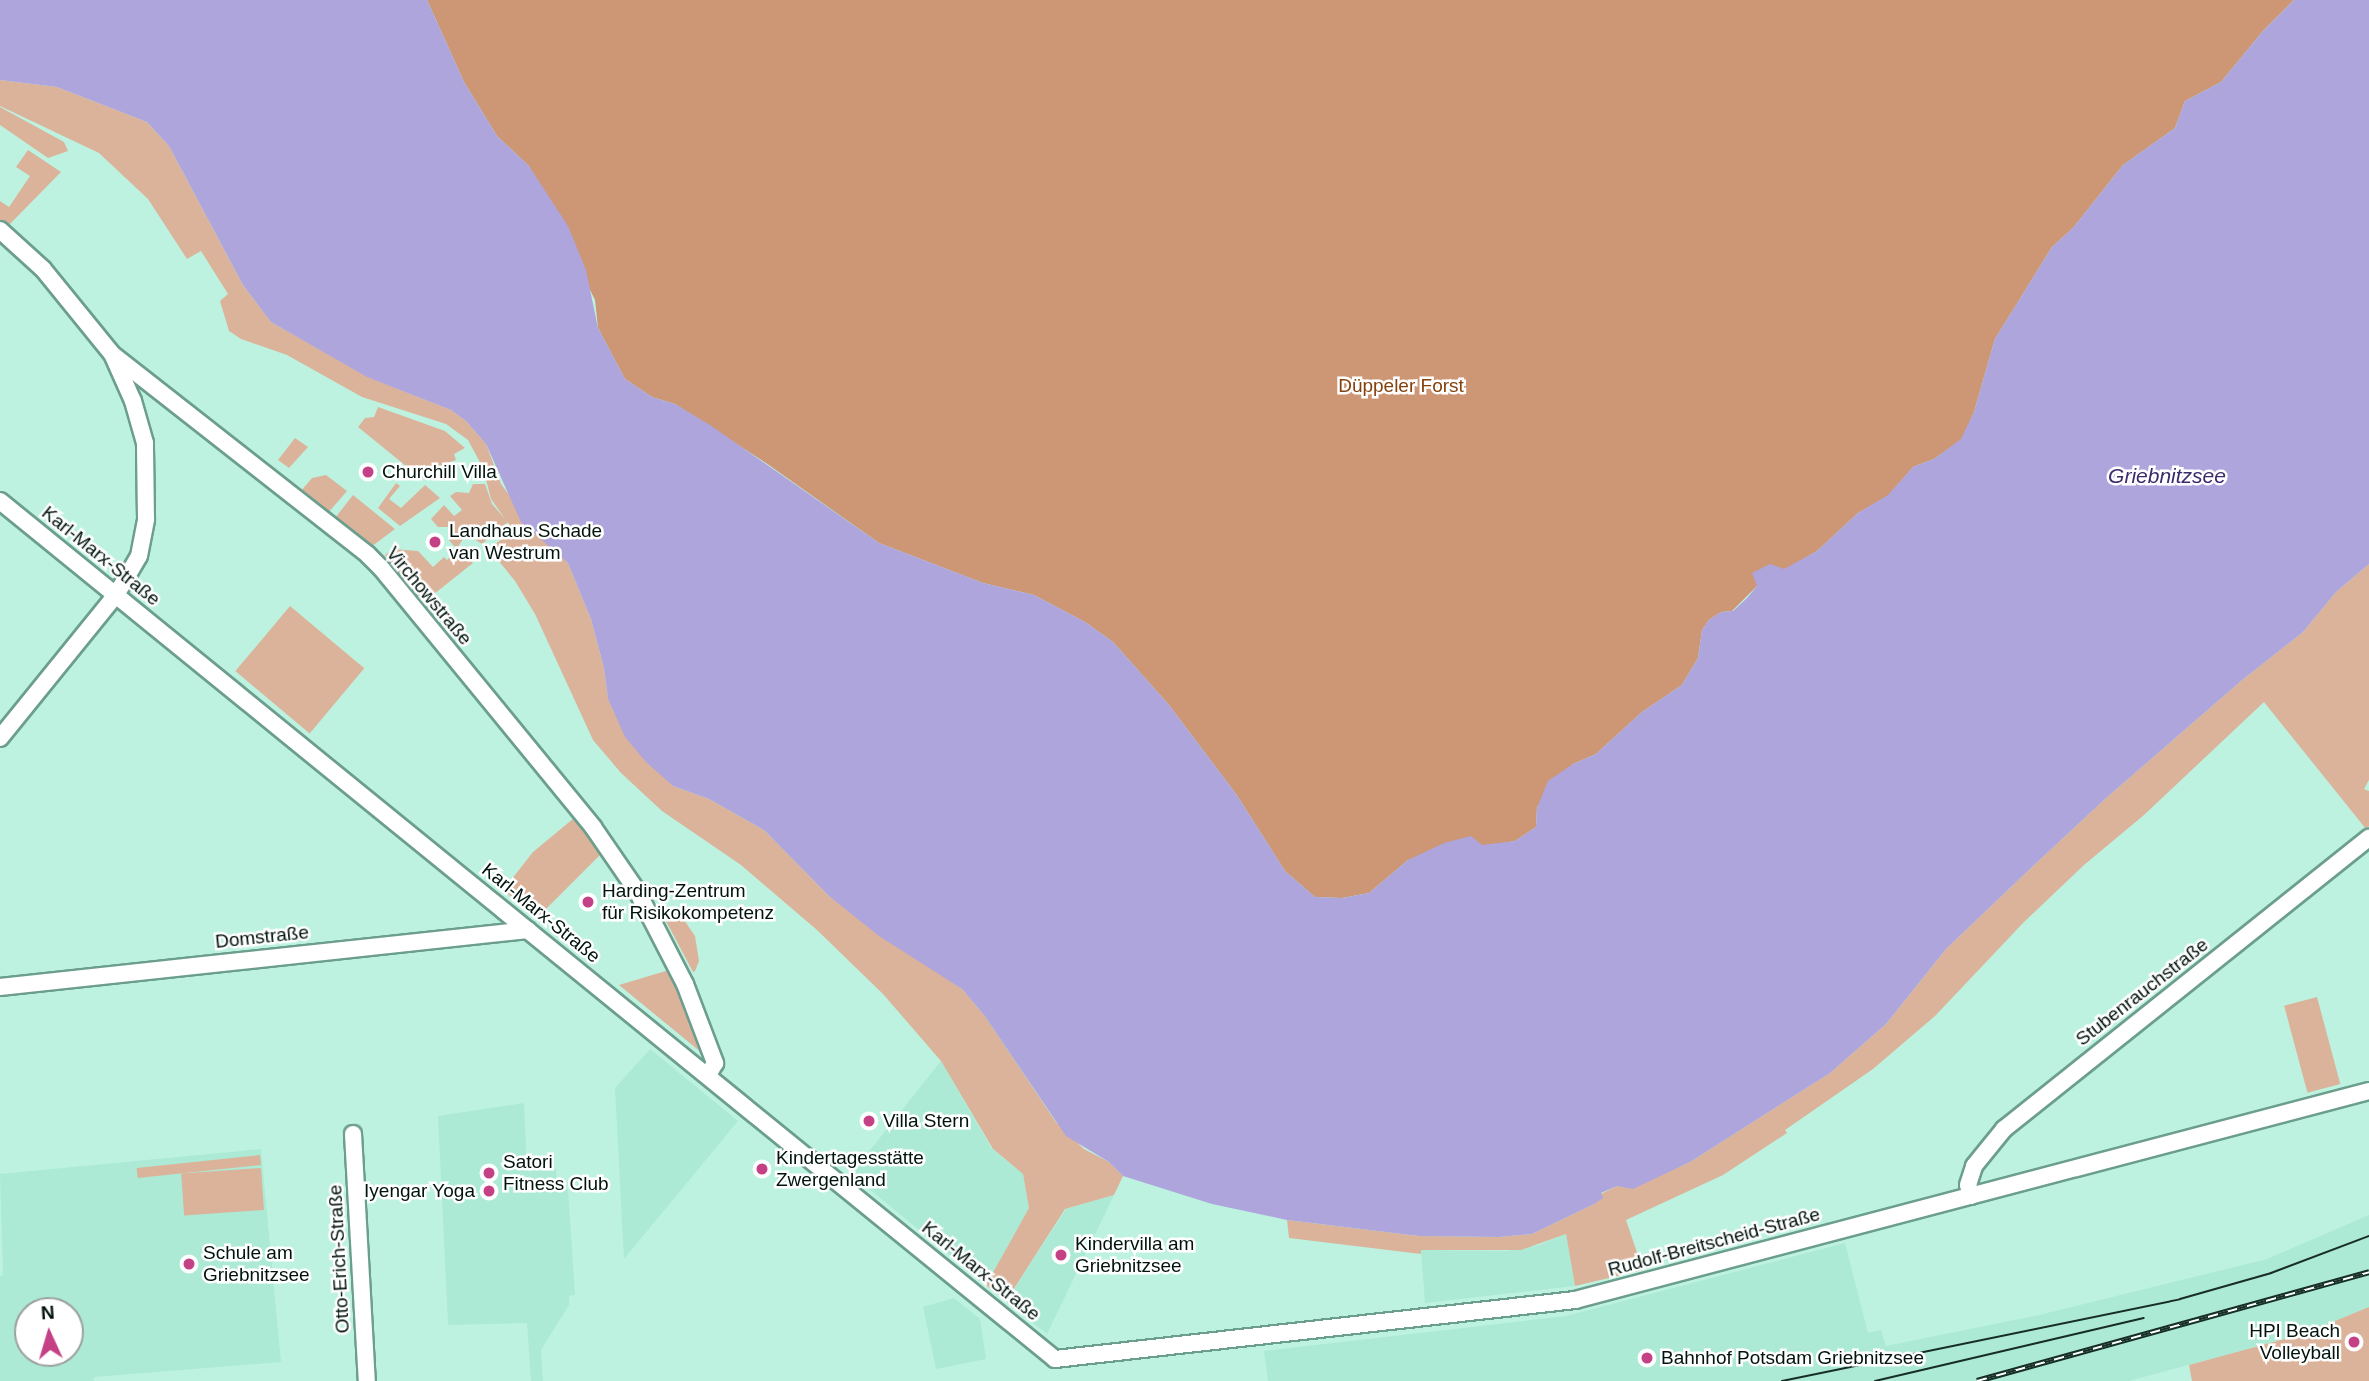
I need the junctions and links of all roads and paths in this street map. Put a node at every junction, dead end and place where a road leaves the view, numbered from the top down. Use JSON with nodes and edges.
{"nodes":[{"id":1,"x":0,"y":230,"type":"edge"},
{"id":2,"x":112,"y":354,"type":"junction"},
{"id":3,"x":0,"y":501,"type":"edge"},
{"id":4,"x":116,"y":595,"type":"junction"},
{"id":5,"x":0,"y":738,"type":"edge"},
{"id":6,"x":2369,"y":838,"type":"edge"},
{"id":7,"x":528,"y":930,"type":"junction"},
{"id":8,"x":0,"y":987,"type":"edge"},
{"id":9,"x":708,"y":1075,"type":"junction"},
{"id":10,"x":2369,"y":1091,"type":"edge"},
{"id":11,"x":353,"y":1134,"type":"dead end"},
{"id":12,"x":1971,"y":1196,"type":"junction"},
{"id":13,"x":1055,"y":1359,"type":"joint"},
{"id":14,"x":368,"y":1381,"type":"edge"}],
"edges":[{"from":1,"to":2,"type":"street","name":"Virchowstraße"},
{"from":2,"to":4,"type":"street"},
{"from":2,"to":9,"type":"street","name":"Virchowstraße"},
{"from":3,"to":4,"type":"street","name":"Karl-Marx-Straße"},
{"from":4,"to":5,"type":"street"},
{"from":4,"to":7,"type":"street","name":"Karl-Marx-Straße"},
{"from":6,"to":12,"type":"street","name":"Stubenrauchstraße"},
{"from":7,"to":8,"type":"street","name":"Domstraße"},
{"from":7,"to":9,"type":"street","name":"Karl-Marx-Straße"},
{"from":9,"to":13,"type":"street","name":"Karl-Marx-Straße"},
{"from":10,"to":12,"type":"street","name":"Rudolf-Breitscheid-Straße"},
{"from":11,"to":14,"type":"street","name":"Otto-Erich-Straße"},
{"from":12,"to":13,"type":"street","name":"Rudolf-Breitscheid-Straße"}]}
